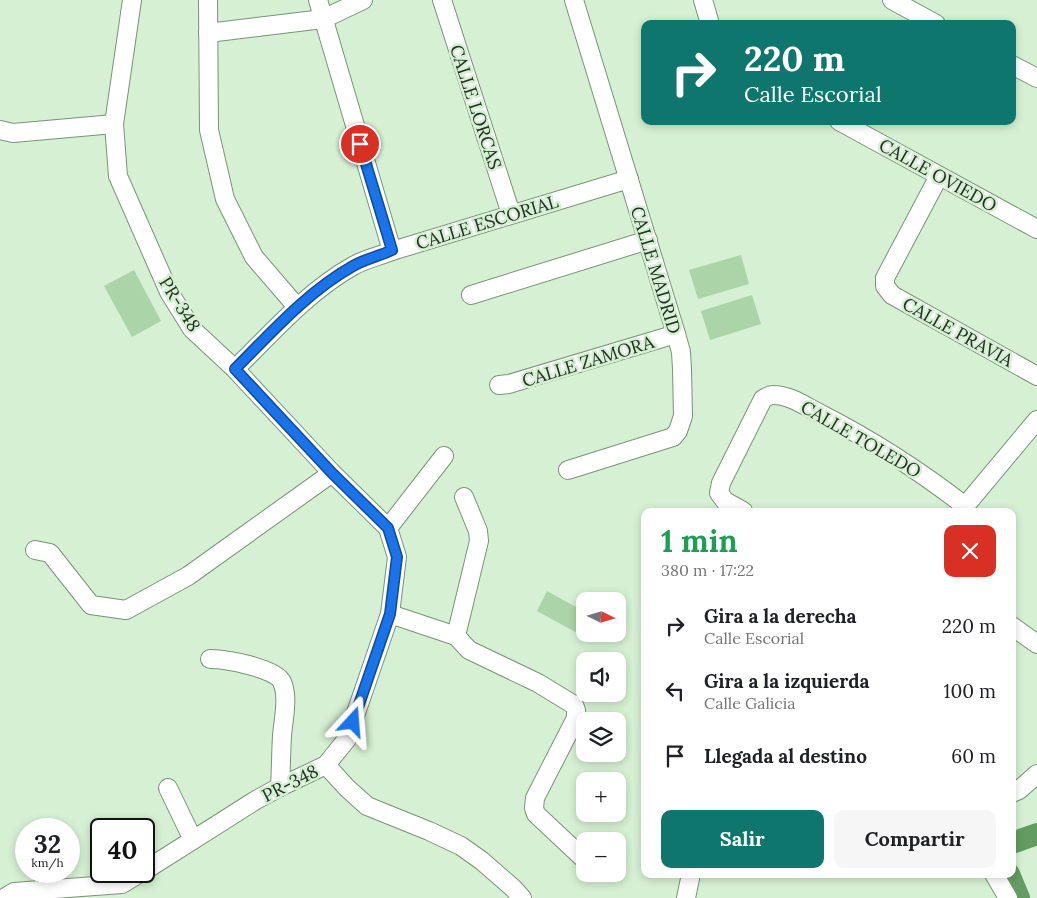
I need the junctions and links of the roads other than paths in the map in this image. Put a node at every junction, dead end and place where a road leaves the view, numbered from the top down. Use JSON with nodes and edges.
{"nodes":[{"id":1,"x":132,"y":0,"type":"edge"},
{"id":2,"x":208,"y":0,"type":"edge"},
{"id":3,"x":318,"y":0,"type":"edge"},
{"id":4,"x":363,"y":0,"type":"edge"},
{"id":5,"x":442,"y":0,"type":"edge"},
{"id":6,"x":574,"y":0,"type":"edge"},
{"id":7,"x":703,"y":0,"type":"edge"},
{"id":8,"x":892,"y":0,"type":"edge"},
{"id":9,"x":323,"y":19,"type":"junction"},
{"id":10,"x":709,"y":20,"type":"edge"},
{"id":11,"x":929,"y":20,"type":"edge"},
{"id":12,"x":208,"y":33,"type":"junction"},
{"id":13,"x":1016,"y":67,"type":"edge"},
{"id":14,"x":1037,"y":78,"type":"edge"},
{"id":15,"x":114,"y":124,"type":"junction"},
{"id":16,"x":846,"y":125,"type":"edge"},
{"id":17,"x":0,"y":130,"type":"edge"},
{"id":18,"x":939,"y":176,"type":"junction"},
{"id":19,"x":629,"y":179,"type":"junction"},
{"id":20,"x":511,"y":214,"type":"junction"},
{"id":21,"x":1037,"y":229,"type":"edge"},
{"id":22,"x":648,"y":240,"type":"junction"},
{"id":23,"x":392,"y":250,"type":"junction"},
{"id":24,"x":471,"y":295,"type":"dead end"},
{"id":25,"x":297,"y":307,"type":"junction"},
{"id":26,"x":676,"y":334,"type":"junction"},
{"id":27,"x":235,"y":369,"type":"junction"},
{"id":28,"x":1037,"y":376,"type":"edge"},
{"id":29,"x":499,"y":384,"type":"dead end"},
{"id":30,"x":1037,"y":420,"type":"edge"},
{"id":31,"x":444,"y":456,"type":"dead end"},
{"id":32,"x":568,"y":470,"type":"dead end"},
{"id":33,"x":332,"y":473,"type":"junction"},
{"id":34,"x":464,"y":497,"type":"dead end"},
{"id":35,"x":738,"y":508,"type":"edge"},
{"id":36,"x":963,"y":508,"type":"edge"},
{"id":37,"x":388,"y":528,"type":"junction"},
{"id":38,"x":35,"y":550,"type":"dead end"},
{"id":39,"x":390,"y":614,"type":"junction"},
{"id":40,"x":1016,"y":629,"type":"edge"},
{"id":41,"x":456,"y":636,"type":"junction"},
{"id":42,"x":1037,"y":644,"type":"edge"},
{"id":43,"x":210,"y":659,"type":"dead end"},
{"id":44,"x":326,"y":765,"type":"junction"},
{"id":45,"x":1037,"y":774,"type":"edge"},
{"id":46,"x":280,"y":786,"type":"junction"},
{"id":47,"x":168,"y":788,"type":"dead end"},
{"id":48,"x":1016,"y":792,"type":"edge"},
{"id":49,"x":193,"y":840,"type":"junction"},
{"id":50,"x":576,"y":852,"type":"edge"},
{"id":51,"x":155,"y":864,"type":"edge"},
{"id":52,"x":690,"y":878,"type":"edge"},
{"id":53,"x":996,"y":878,"type":"edge"},
{"id":54,"x":124,"y":883,"type":"edge"},
{"id":55,"x":4,"y":898,"type":"edge"},
{"id":56,"x":522,"y":898,"type":"edge"},
{"id":57,"x":686,"y":898,"type":"edge"},
{"id":58,"x":1008,"y":898,"type":"edge"}],
"edges":[{"from":1,"to":15,"type":"street","name":"PR-348","number":"PR-348"},
{"from":2,"to":12,"type":"street"},
{"from":3,"to":9,"type":"street"},
{"from":4,"to":9,"type":"street"},
{"from":5,"to":20,"type":"street","name":"CALLE LORCAS"},
{"from":6,"to":19,"type":"street","name":"CALLE MADRID"},
{"from":7,"to":10,"type":"street"},
{"from":8,"to":11,"type":"street"},
{"from":9,"to":12,"type":"street"},
{"from":9,"to":23,"type":"street"},
{"from":12,"to":25,"type":"street"},
{"from":13,"to":14,"type":"street"},
{"from":15,"to":17,"type":"street"},
{"from":15,"to":27,"type":"street","name":"PR-348","number":"PR-348"},
{"from":16,"to":18,"type":"street","name":"CALLE OVIEDO"},
{"from":18,"to":21,"type":"street","name":"CALLE OVIEDO"},
{"from":18,"to":28,"type":"street","name":"CALLE PRAVIA"},
{"from":19,"to":20,"type":"street","name":"CALLE ESCORIAL"},
{"from":19,"to":22,"type":"street","name":"CALLE MADRID"},
{"from":20,"to":23,"type":"street","name":"CALLE ESCORIAL"},
{"from":22,"to":24,"type":"street"},
{"from":22,"to":26,"type":"street","name":"CALLE MADRID"},
{"from":23,"to":25,"type":"street","name":"CALLE ESCORIAL"},
{"from":25,"to":27,"type":"street","name":"CALLE ESCORIAL"},
{"from":26,"to":29,"type":"street","name":"CALLE ZAMORA"},
{"from":26,"to":32,"type":"street","name":"CALLE MADRID"},
{"from":27,"to":33,"type":"street","name":"PR-348","number":"PR-348"},
{"from":30,"to":36,"type":"street"},
{"from":31,"to":37,"type":"street"},
{"from":33,"to":37,"type":"street","name":"PR-348","number":"PR-348"},
{"from":33,"to":38,"type":"street"},
{"from":34,"to":41,"type":"street"},
{"from":35,"to":36,"type":"street","name":"CALLE TOLEDO"},
{"from":37,"to":39,"type":"street","name":"PR-348","number":"PR-348"},
{"from":39,"to":41,"type":"street"},
{"from":39,"to":44,"type":"street","name":"PR-348","number":"PR-348"},
{"from":40,"to":42,"type":"street"},
{"from":41,"to":50,"type":"street"},
{"from":43,"to":46,"type":"street"},
{"from":44,"to":46,"type":"street","name":"PR-348","number":"PR-348"},
{"from":44,"to":56,"type":"street"},
{"from":45,"to":48,"type":"street"},
{"from":46,"to":49,"type":"street","name":"PR-348","number":"PR-348"},
{"from":47,"to":49,"type":"street"},
{"from":49,"to":51,"type":"street","name":"PR-348","number":"PR-348"},
{"from":52,"to":57,"type":"street"},
{"from":53,"to":58,"type":"street"},
{"from":54,"to":55,"type":"street","name":"PR-348","number":"PR-348"}]}
